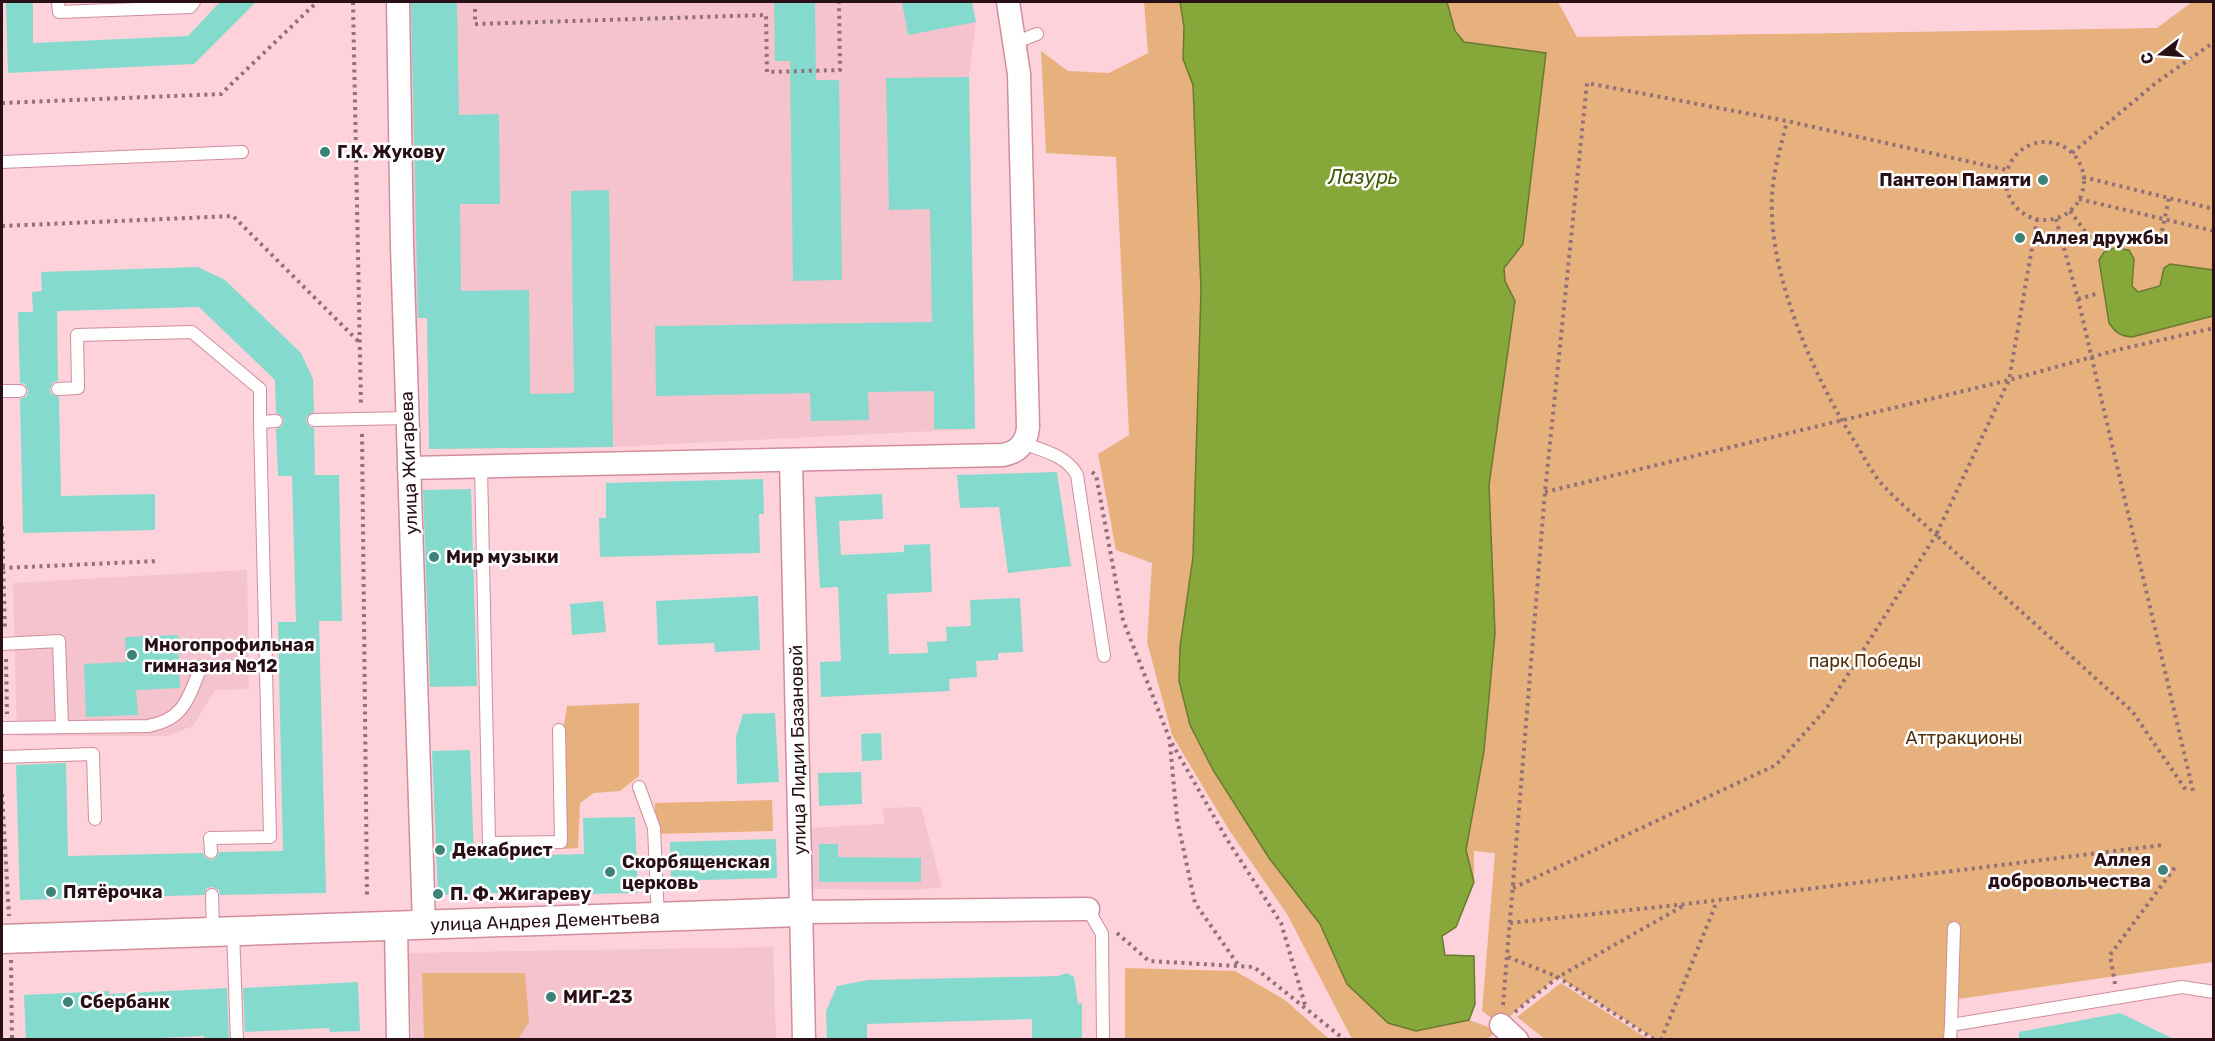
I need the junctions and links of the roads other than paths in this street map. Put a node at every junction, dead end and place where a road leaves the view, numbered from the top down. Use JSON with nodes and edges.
{"nodes":[{"id":1,"x":58,"y":2,"type":"edge"},
{"id":2,"x":194,"y":2,"type":"edge"},
{"id":3,"x":398,"y":2,"type":"edge"},
{"id":4,"x":1008,"y":2,"type":"edge"},
{"id":5,"x":1037,"y":34,"type":"dead end"},
{"id":6,"x":1014,"y":43,"type":"junction"},
{"id":7,"x":242,"y":153,"type":"dead end"},
{"id":8,"x":2,"y":162,"type":"edge"},
{"id":9,"x":58,"y":389,"type":"dead end"},
{"id":10,"x":2,"y":391,"type":"edge"},
{"id":11,"x":20,"y":391,"type":"dead end"},
{"id":12,"x":407,"y":418,"type":"junction"},
{"id":13,"x":314,"y":420,"type":"dead end"},
{"id":14,"x":276,"y":421,"type":"dead end"},
{"id":15,"x":260,"y":422,"type":"junction"},
{"id":16,"x":1023,"y":444,"type":"junction"},
{"id":17,"x":791,"y":460,"type":"junction"},
{"id":18,"x":481,"y":467,"type":"junction"},
{"id":19,"x":409,"y":468,"type":"junction"},
{"id":20,"x":2,"y":644,"type":"edge"},
{"id":21,"x":1104,"y":656,"type":"dead end"},
{"id":22,"x":266,"y":666,"type":"junction"},
{"id":23,"x":62,"y":727,"type":"junction"},
{"id":24,"x":2,"y":728,"type":"edge"},
{"id":25,"x":559,"y":730,"type":"dead end"},
{"id":26,"x":2,"y":757,"type":"edge"},
{"id":27,"x":639,"y":788,"type":"dead end"},
{"id":28,"x":95,"y":819,"type":"dead end"},
{"id":29,"x":211,"y":852,"type":"dead end"},
{"id":30,"x":212,"y":895,"type":"dead end"},
{"id":31,"x":1088,"y":909,"type":"joint"},
{"id":32,"x":801,"y":912,"type":"junction"},
{"id":33,"x":658,"y":917,"type":"junction"},
{"id":34,"x":424,"y":925,"type":"junction"},
{"id":35,"x":396,"y":926,"type":"junction"},
{"id":36,"x":1954,"y":928,"type":"dead end"},
{"id":37,"x":223,"y":932,"type":"junction"},
{"id":38,"x":6,"y":939,"type":"edge"},
{"id":39,"x":2214,"y":992,"type":"edge"},
{"id":40,"x":1951,"y":1025,"type":"junction"},
{"id":41,"x":237,"y":1040,"type":"edge"},
{"id":42,"x":398,"y":1040,"type":"edge"},
{"id":43,"x":804,"y":1040,"type":"edge"},
{"id":44,"x":1103,"y":1040,"type":"edge"},
{"id":45,"x":1950,"y":1040,"type":"edge"}],
"edges":[{"from":1,"to":2,"type":"lane"},
{"from":3,"to":12,"type":"street","name":"улица Жигарева"},
{"from":4,"to":6,"type":"street"},
{"from":5,"to":6,"type":"lane"},
{"from":6,"to":16,"type":"street"},
{"from":7,"to":8,"type":"lane"},
{"from":9,"to":15,"type":"lane"},
{"from":10,"to":11,"type":"lane"},
{"from":12,"to":13,"type":"lane"},
{"from":12,"to":19,"type":"street","name":"улица Жигарева"},
{"from":14,"to":15,"type":"lane"},
{"from":15,"to":22,"type":"lane"},
{"from":16,"to":17,"type":"street"},
{"from":16,"to":21,"type":"lane"},
{"from":17,"to":18,"type":"street"},
{"from":17,"to":32,"type":"street","name":"улица Лидии Базановой"},
{"from":18,"to":19,"type":"street"},
{"from":18,"to":25,"type":"lane"},
{"from":19,"to":34,"type":"street","name":"улица Жигарева"},
{"from":20,"to":23,"type":"lane"},
{"from":22,"to":23,"type":"lane"},
{"from":22,"to":29,"type":"lane"},
{"from":23,"to":24,"type":"lane"},
{"from":26,"to":28,"type":"lane"},
{"from":27,"to":33,"type":"lane"},
{"from":30,"to":37,"type":"lane"},
{"from":31,"to":32,"type":"street","name":"улица Андрея Дементьева"},
{"from":31,"to":44,"type":"lane"},
{"from":32,"to":33,"type":"street","name":"улица Андрея Дементьева"},
{"from":32,"to":43,"type":"street","name":"улица Лидии Базановой"},
{"from":33,"to":34,"type":"street","name":"улица Андрея Дементьева"},
{"from":34,"to":35,"type":"street","name":"улица Андрея Дементьева"},
{"from":35,"to":37,"type":"street","name":"улица Андрея Дементьева"},
{"from":35,"to":42,"type":"street"},
{"from":36,"to":40,"type":"lane"},
{"from":37,"to":38,"type":"street","name":"улица Андрея Дементьева"},
{"from":37,"to":41,"type":"lane"},
{"from":39,"to":40,"type":"lane"},
{"from":40,"to":45,"type":"lane"}]}
